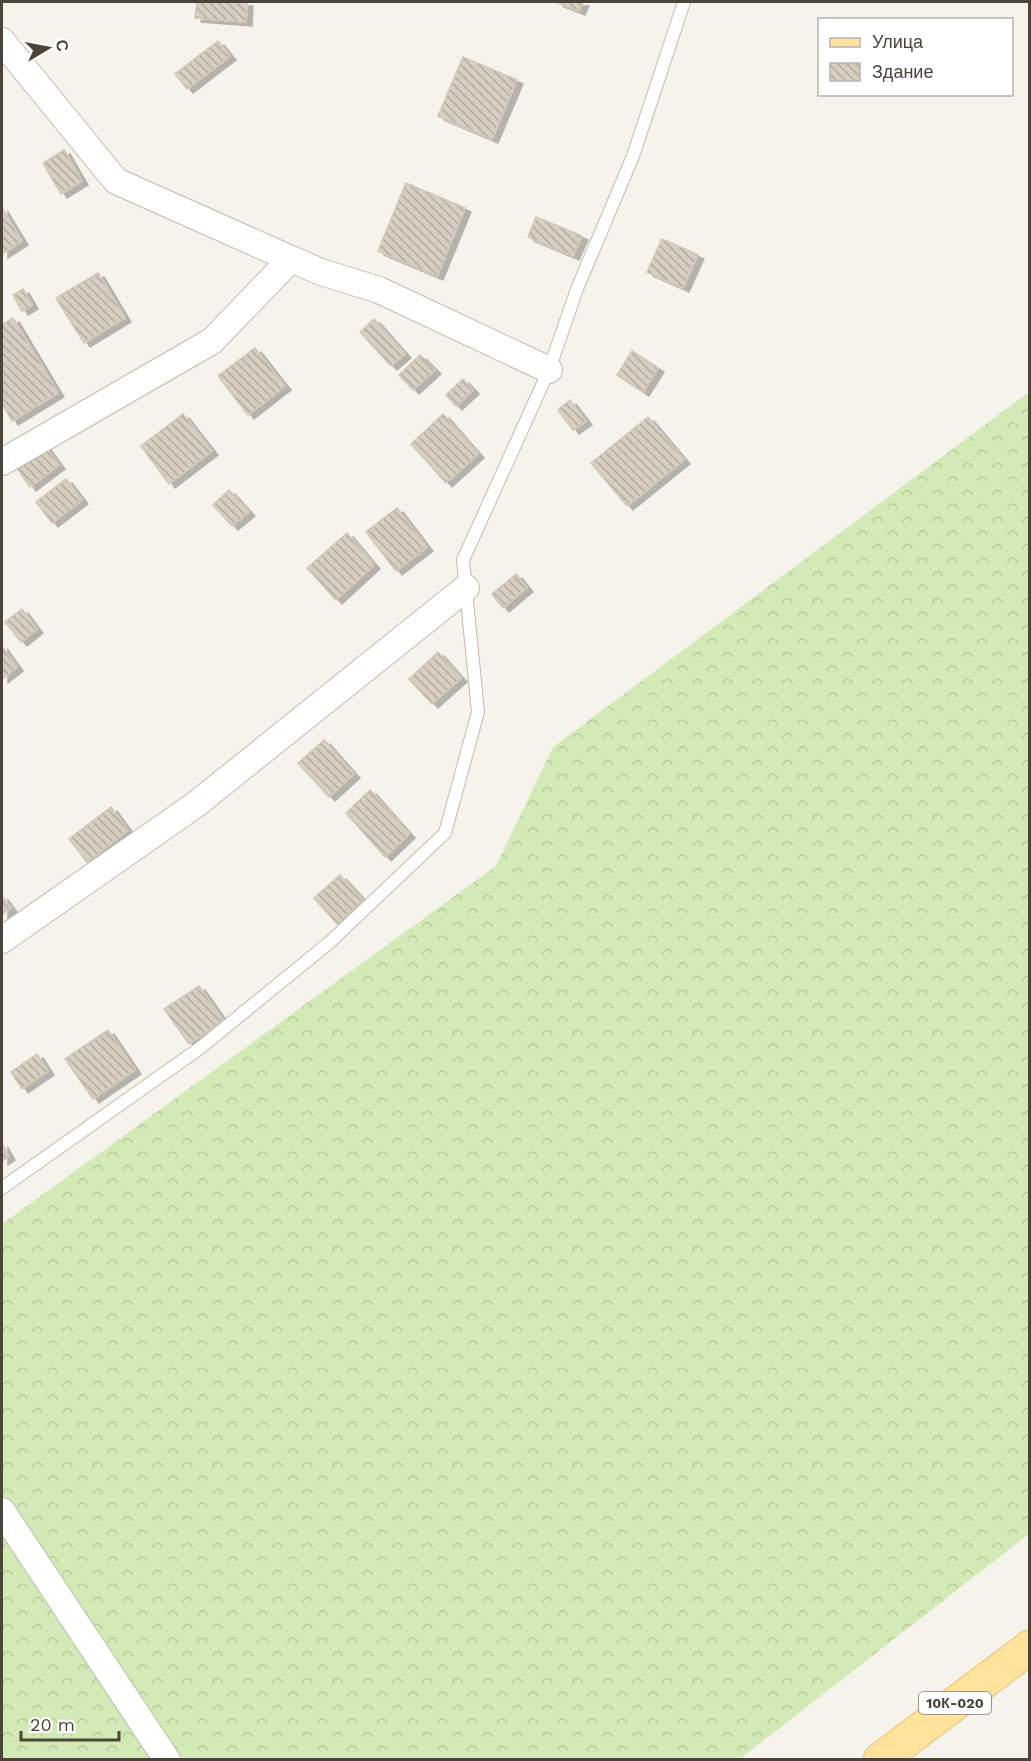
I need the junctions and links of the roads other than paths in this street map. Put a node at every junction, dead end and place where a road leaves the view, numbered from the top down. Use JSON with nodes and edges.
{"nodes":[{"id":1,"x":684,"y":2,"type":"edge"},
{"id":2,"x":2,"y":41,"type":"edge"},
{"id":3,"x":291,"y":259,"type":"junction"},
{"id":4,"x":549,"y":370,"type":"junction"},
{"id":5,"x":2,"y":462,"type":"edge"},
{"id":6,"x":465,"y":588,"type":"junction"},
{"id":7,"x":2,"y":940,"type":"edge"},
{"id":8,"x":2,"y":1188,"type":"edge"},
{"id":9,"x":2,"y":1511,"type":"edge"},
{"id":10,"x":1029,"y":1647,"type":"edge"},
{"id":11,"x":167,"y":1760,"type":"edge"},
{"id":12,"x":880,"y":1760,"type":"edge"}],
"edges":[{"from":1,"to":4,"type":"lane"},
{"from":2,"to":3,"type":"street"},
{"from":3,"to":4,"type":"street"},
{"from":3,"to":5,"type":"street"},
{"from":4,"to":6,"type":"lane"},
{"from":6,"to":7,"type":"street"},
{"from":6,"to":8,"type":"lane"},
{"from":9,"to":11,"type":"street"},
{"from":10,"to":12,"type":"main road","number":"10К-020"}]}
